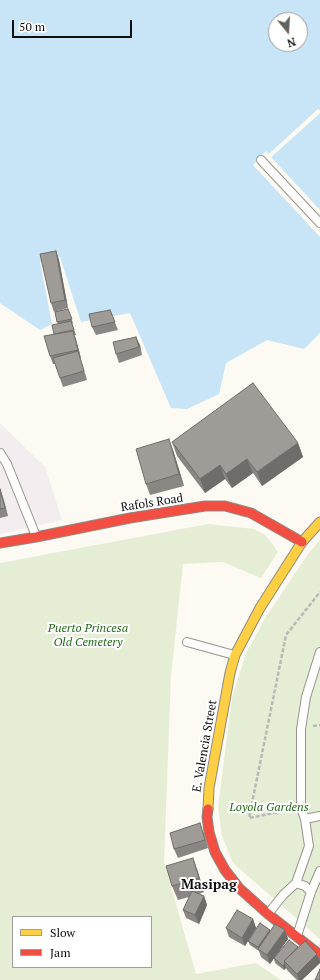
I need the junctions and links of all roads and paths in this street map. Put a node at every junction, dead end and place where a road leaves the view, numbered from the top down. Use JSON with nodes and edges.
{"nodes":[{"id":1,"x":262,"y":160,"type":"dead end"},
{"id":2,"x":320,"y":223,"type":"edge"},
{"id":3,"x":0,"y":453,"type":"edge"},
{"id":4,"x":320,"y":522,"type":"edge"},
{"id":5,"x":36,"y":537,"type":"junction"},
{"id":6,"x":302,"y":542,"type":"junction"},
{"id":7,"x":0,"y":543,"type":"edge"},
{"id":8,"x":320,"y":592,"type":"edge"},
{"id":9,"x":187,"y":642,"type":"dead end"},
{"id":10,"x":320,"y":652,"type":"edge"},
{"id":11,"x":235,"y":655,"type":"junction"},
{"id":12,"x":301,"y":808,"type":"junction"},
{"id":13,"x":320,"y":816,"type":"edge"},
{"id":14,"x":305,"y":819,"type":"junction"},
{"id":15,"x":320,"y":871,"type":"edge"},
{"id":16,"x":296,"y":883,"type":"junction"},
{"id":17,"x":311,"y":892,"type":"junction"},
{"id":18,"x":268,"y":914,"type":"junction"},
{"id":19,"x":297,"y":937,"type":"junction"},
{"id":20,"x":320,"y":955,"type":"edge"}],
"edges":[{"from":1,"to":2,"type":"lane"},
{"from":3,"to":5,"type":"lane"},
{"from":4,"to":6,"type":"street","name":"E. Valencia Street"},
{"from":5,"to":6,"type":"street","name":"Rafols Road"},
{"from":5,"to":7,"type":"street","name":"Rafols Road"},
{"from":6,"to":11,"type":"street","name":"E. Valencia Street"},
{"from":8,"to":12,"type":"path"},
{"from":9,"to":11,"type":"lane"},
{"from":10,"to":12,"type":"lane"},
{"from":11,"to":18,"type":"street","name":"E. Valencia Street"},
{"from":12,"to":14,"type":"lane"},
{"from":13,"to":14,"type":"lane"},
{"from":14,"to":16,"type":"lane"},
{"from":15,"to":17,"type":"lane"},
{"from":16,"to":17,"type":"lane"},
{"from":16,"to":18,"type":"lane"},
{"from":17,"to":19,"type":"lane"},
{"from":18,"to":19,"type":"street","name":"E. Valencia Street"},
{"from":19,"to":20,"type":"street","name":"E. Valencia Street"}]}
